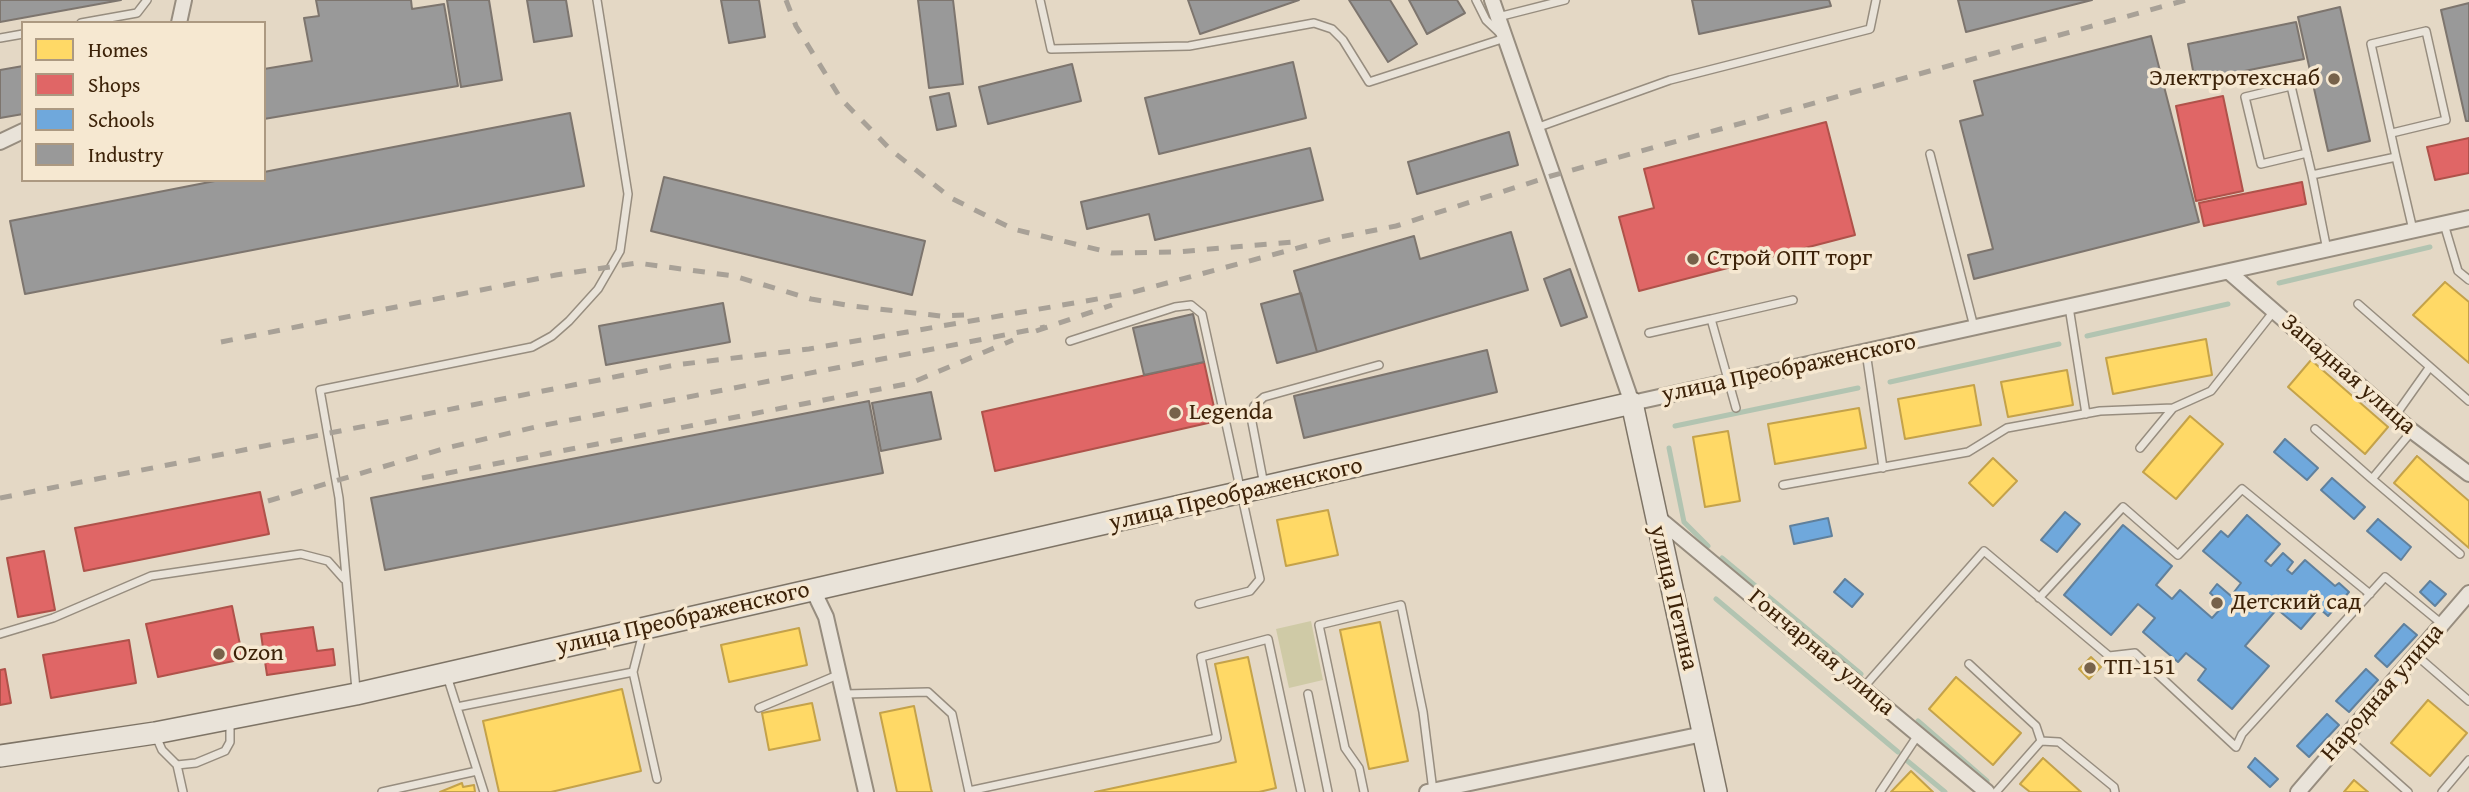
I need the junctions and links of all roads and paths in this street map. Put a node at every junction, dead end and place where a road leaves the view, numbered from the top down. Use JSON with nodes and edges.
{"nodes":[{"id":1,"x":146,"y":0,"type":"edge"},
{"id":2,"x":184,"y":0,"type":"edge"},
{"id":3,"x":597,"y":0,"type":"edge"},
{"id":4,"x":1040,"y":0,"type":"edge"},
{"id":5,"x":1476,"y":0,"type":"edge"},
{"id":6,"x":1492,"y":0,"type":"edge"},
{"id":7,"x":1565,"y":0,"type":"edge"},
{"id":8,"x":1877,"y":0,"type":"edge"},
{"id":9,"x":1498,"y":17,"type":"junction"},
{"id":10,"x":91,"y":21,"type":"edge"},
{"id":11,"x":179,"y":21,"type":"edge"},
{"id":12,"x":21,"y":34,"type":"edge"},
{"id":13,"x":0,"y":38,"type":"edge"},
{"id":14,"x":1505,"y":38,"type":"junction"},
{"id":15,"x":1535,"y":128,"type":"junction"},
{"id":16,"x":21,"y":132,"type":"edge"},
{"id":17,"x":2392,"y":133,"type":"junction"},
{"id":18,"x":0,"y":142,"type":"edge"},
{"id":19,"x":2306,"y":153,"type":"junction"},
{"id":20,"x":1930,"y":154,"type":"dead end"},
{"id":21,"x":2396,"y":157,"type":"junction"},
{"id":22,"x":2312,"y":175,"type":"junction"},
{"id":23,"x":2469,"y":218,"type":"edge"},
{"id":24,"x":2444,"y":224,"type":"junction"},
{"id":25,"x":2413,"y":230,"type":"junction"},
{"id":26,"x":2327,"y":250,"type":"junction"},
{"id":27,"x":2229,"y":272,"type":"junction"},
{"id":28,"x":2469,"y":280,"type":"edge"},
{"id":29,"x":1793,"y":300,"type":"dead end"},
{"id":30,"x":2358,"y":304,"type":"dead end"},
{"id":31,"x":2069,"y":307,"type":"junction"},
{"id":32,"x":2274,"y":311,"type":"junction"},
{"id":33,"x":1711,"y":319,"type":"junction"},
{"id":34,"x":1975,"y":328,"type":"junction"},
{"id":35,"x":1649,"y":333,"type":"dead end"},
{"id":36,"x":1070,"y":341,"type":"dead end"},
{"id":37,"x":1866,"y":352,"type":"junction"},
{"id":38,"x":1379,"y":365,"type":"dead end"},
{"id":39,"x":2429,"y":369,"type":"junction"},
{"id":40,"x":1729,"y":382,"type":"junction"},
{"id":41,"x":2469,"y":401,"type":"edge"},
{"id":42,"x":1632,"y":403,"type":"junction"},
{"id":43,"x":1736,"y":408,"type":"dead end"},
{"id":44,"x":2173,"y":408,"type":"junction"},
{"id":45,"x":2086,"y":414,"type":"junction"},
{"id":46,"x":2395,"y":416,"type":"junction"},
{"id":47,"x":2315,"y":429,"type":"dead end"},
{"id":48,"x":2412,"y":430,"type":"junction"},
{"id":49,"x":2140,"y":448,"type":"dead end"},
{"id":50,"x":1883,"y":468,"type":"junction"},
{"id":51,"x":2469,"y":474,"type":"edge"},
{"id":52,"x":2372,"y":479,"type":"junction"},
{"id":53,"x":1783,"y":485,"type":"dead end"},
{"id":54,"x":1265,"y":489,"type":"junction"},
{"id":55,"x":1241,"y":494,"type":"junction"},
{"id":56,"x":1654,"y":515,"type":"junction"},
{"id":57,"x":2460,"y":554,"type":"dead end"},
{"id":58,"x":344,"y":579,"type":"junction"},
{"id":59,"x":813,"y":590,"type":"junction"},
{"id":60,"x":2469,"y":593,"type":"edge"},
{"id":61,"x":2370,"y":594,"type":"junction"},
{"id":62,"x":2039,"y":598,"type":"junction"},
{"id":63,"x":1199,"y":604,"type":"dead end"},
{"id":64,"x":2442,"y":624,"type":"junction"},
{"id":65,"x":644,"y":628,"type":"junction"},
{"id":66,"x":0,"y":634,"type":"edge"},
{"id":67,"x":2416,"y":655,"type":"junction"},
{"id":68,"x":1969,"y":664,"type":"dead end"},
{"id":69,"x":634,"y":672,"type":"junction"},
{"id":70,"x":446,"y":674,"type":"junction"},
{"id":71,"x":841,"y":674,"type":"junction"},
{"id":72,"x":1863,"y":688,"type":"junction"},
{"id":73,"x":356,"y":694,"type":"junction"},
{"id":74,"x":845,"y":694,"type":"junction"},
{"id":75,"x":1308,"y":694,"type":"dead end"},
{"id":76,"x":2469,"y":701,"type":"edge"},
{"id":77,"x":457,"y":708,"type":"junction"},
{"id":78,"x":759,"y":708,"type":"dead end"},
{"id":79,"x":230,"y":717,"type":"junction"},
{"id":80,"x":155,"y":733,"type":"junction"},
{"id":81,"x":1703,"y":734,"type":"junction"},
{"id":82,"x":1919,"y":735,"type":"junction"},
{"id":83,"x":2346,"y":736,"type":"junction"},
{"id":84,"x":2041,"y":741,"type":"junction"},
{"id":85,"x":0,"y":756,"type":"edge"},
{"id":86,"x":2469,"y":760,"type":"edge"},
{"id":87,"x":177,"y":765,"type":"junction"},
{"id":88,"x":477,"y":771,"type":"junction"},
{"id":89,"x":657,"y":779,"type":"dead end"},
{"id":90,"x":1430,"y":791,"type":"edge"},
{"id":91,"x":183,"y":792,"type":"edge"},
{"id":92,"x":382,"y":792,"type":"edge"},
{"id":93,"x":484,"y":792,"type":"edge"},
{"id":94,"x":866,"y":792,"type":"edge"},
{"id":95,"x":969,"y":792,"type":"edge"},
{"id":96,"x":1301,"y":792,"type":"edge"},
{"id":97,"x":1328,"y":792,"type":"edge"},
{"id":98,"x":1364,"y":792,"type":"edge"},
{"id":99,"x":1716,"y":792,"type":"edge"},
{"id":100,"x":1880,"y":792,"type":"edge"},
{"id":101,"x":1987,"y":792,"type":"edge"},
{"id":102,"x":1996,"y":792,"type":"edge"},
{"id":103,"x":2115,"y":792,"type":"edge"},
{"id":104,"x":2298,"y":792,"type":"edge"},
{"id":105,"x":2408,"y":792,"type":"edge"},
{"id":106,"x":2442,"y":792,"type":"edge"}],
"edges":[{"from":1,"to":10,"type":"lane"},
{"from":2,"to":11,"type":"street"},
{"from":3,"to":58,"type":"lane"},
{"from":4,"to":14,"type":"lane"},
{"from":5,"to":14,"type":"lane"},
{"from":6,"to":9,"type":"street"},
{"from":7,"to":9,"type":"lane"},
{"from":8,"to":15,"type":"lane"},
{"from":9,"to":14,"type":"street"},
{"from":12,"to":13,"type":"lane"},
{"from":14,"to":15,"type":"street"},
{"from":15,"to":42,"type":"street"},
{"from":16,"to":18,"type":"street"},
{"from":17,"to":17,"type":"lane"},
{"from":17,"to":21,"type":"lane"},
{"from":19,"to":19,"type":"lane"},
{"from":19,"to":22,"type":"lane"},
{"from":20,"to":34,"type":"lane"},
{"from":21,"to":22,"type":"lane"},
{"from":21,"to":25,"type":"lane"},
{"from":22,"to":26,"type":"lane"},
{"from":23,"to":24,"type":"street","name":"улица Преображенского"},
{"from":24,"to":25,"type":"street","name":"улица Преображенского"},
{"from":24,"to":28,"type":"lane"},
{"from":25,"to":26,"type":"street","name":"улица Преображенского"},
{"from":26,"to":27,"type":"street","name":"улица Преображенского"},
{"from":27,"to":31,"type":"street","name":"улица Преображенского"},
{"from":27,"to":32,"type":"street","name":"Западная улица"},
{"from":29,"to":33,"type":"lane"},
{"from":30,"to":39,"type":"lane"},
{"from":31,"to":34,"type":"street","name":"улица Преображенского"},
{"from":31,"to":45,"type":"lane"},
{"from":32,"to":44,"type":"lane"},
{"from":32,"to":46,"type":"street","name":"Западная улица"},
{"from":33,"to":35,"type":"lane"},
{"from":33,"to":40,"type":"lane"},
{"from":34,"to":37,"type":"street","name":"улица Преображенского"},
{"from":36,"to":55,"type":"lane"},
{"from":37,"to":40,"type":"street","name":"улица Преображенского"},
{"from":37,"to":50,"type":"lane"},
{"from":38,"to":54,"type":"lane"},
{"from":39,"to":41,"type":"lane"},
{"from":39,"to":46,"type":"lane"},
{"from":40,"to":42,"type":"street","name":"улица Преображенского"},
{"from":40,"to":43,"type":"lane"},
{"from":42,"to":54,"type":"street","name":"улица Преображенского"},
{"from":42,"to":56,"type":"street","name":"улица Петина"},
{"from":44,"to":45,"type":"lane"},
{"from":44,"to":49,"type":"lane"},
{"from":45,"to":50,"type":"lane"},
{"from":46,"to":48,"type":"street","name":"Западная улица"},
{"from":47,"to":52,"type":"lane"},
{"from":48,"to":51,"type":"street","name":"Западная улица"},
{"from":48,"to":52,"type":"lane"},
{"from":50,"to":53,"type":"lane"},
{"from":52,"to":57,"type":"lane"},
{"from":54,"to":55,"type":"street","name":"улица Преображенского"},
{"from":55,"to":59,"type":"street","name":"улица Преображенского"},
{"from":55,"to":63,"type":"lane"},
{"from":56,"to":72,"type":"street","name":"Гончарная улица"},
{"from":56,"to":81,"type":"street","name":"улица Петина"},
{"from":58,"to":66,"type":"lane"},
{"from":58,"to":73,"type":"lane"},
{"from":59,"to":65,"type":"street","name":"улица Преображенского"},
{"from":59,"to":71,"type":"street"},
{"from":60,"to":64,"type":"street","name":"Народная улица"},
{"from":61,"to":62,"type":"lane"},
{"from":61,"to":62,"type":"lane"},
{"from":61,"to":64,"type":"lane"},
{"from":62,"to":72,"type":"lane"},
{"from":64,"to":67,"type":"street","name":"Народная улица"},
{"from":65,"to":69,"type":"lane"},
{"from":65,"to":70,"type":"street","name":"улица Преображенского"},
{"from":67,"to":76,"type":"lane"},
{"from":67,"to":83,"type":"street","name":"Народная улица"},
{"from":68,"to":84,"type":"lane"},
{"from":69,"to":77,"type":"lane"},
{"from":69,"to":89,"type":"lane"},
{"from":70,"to":73,"type":"street","name":"улица Преображенского"},
{"from":70,"to":77,"type":"lane"},
{"from":71,"to":74,"type":"street"},
{"from":71,"to":78,"type":"lane"},
{"from":72,"to":82,"type":"street","name":"Гончарная улица"},
{"from":73,"to":79,"type":"street","name":"улица Преображенского"},
{"from":74,"to":94,"type":"street"},
{"from":74,"to":95,"type":"lane"},
{"from":75,"to":97,"type":"lane"},
{"from":77,"to":88,"type":"lane"},
{"from":79,"to":80,"type":"street","name":"улица Преображенского"},
{"from":79,"to":87,"type":"lane"},
{"from":80,"to":85,"type":"street","name":"улица Преображенского"},
{"from":80,"to":87,"type":"lane"},
{"from":81,"to":90,"type":"street"},
{"from":81,"to":99,"type":"street","name":"улица Петина"},
{"from":82,"to":100,"type":"lane"},
{"from":82,"to":101,"type":"street","name":"Гончарная улица"},
{"from":83,"to":104,"type":"street","name":"Народная улица"},
{"from":83,"to":105,"type":"lane"},
{"from":84,"to":102,"type":"lane"},
{"from":84,"to":103,"type":"lane"},
{"from":86,"to":106,"type":"lane"},
{"from":87,"to":91,"type":"lane"},
{"from":88,"to":92,"type":"lane"},
{"from":88,"to":93,"type":"lane"},
{"from":90,"to":98,"type":"lane"},
{"from":95,"to":96,"type":"lane"}]}
